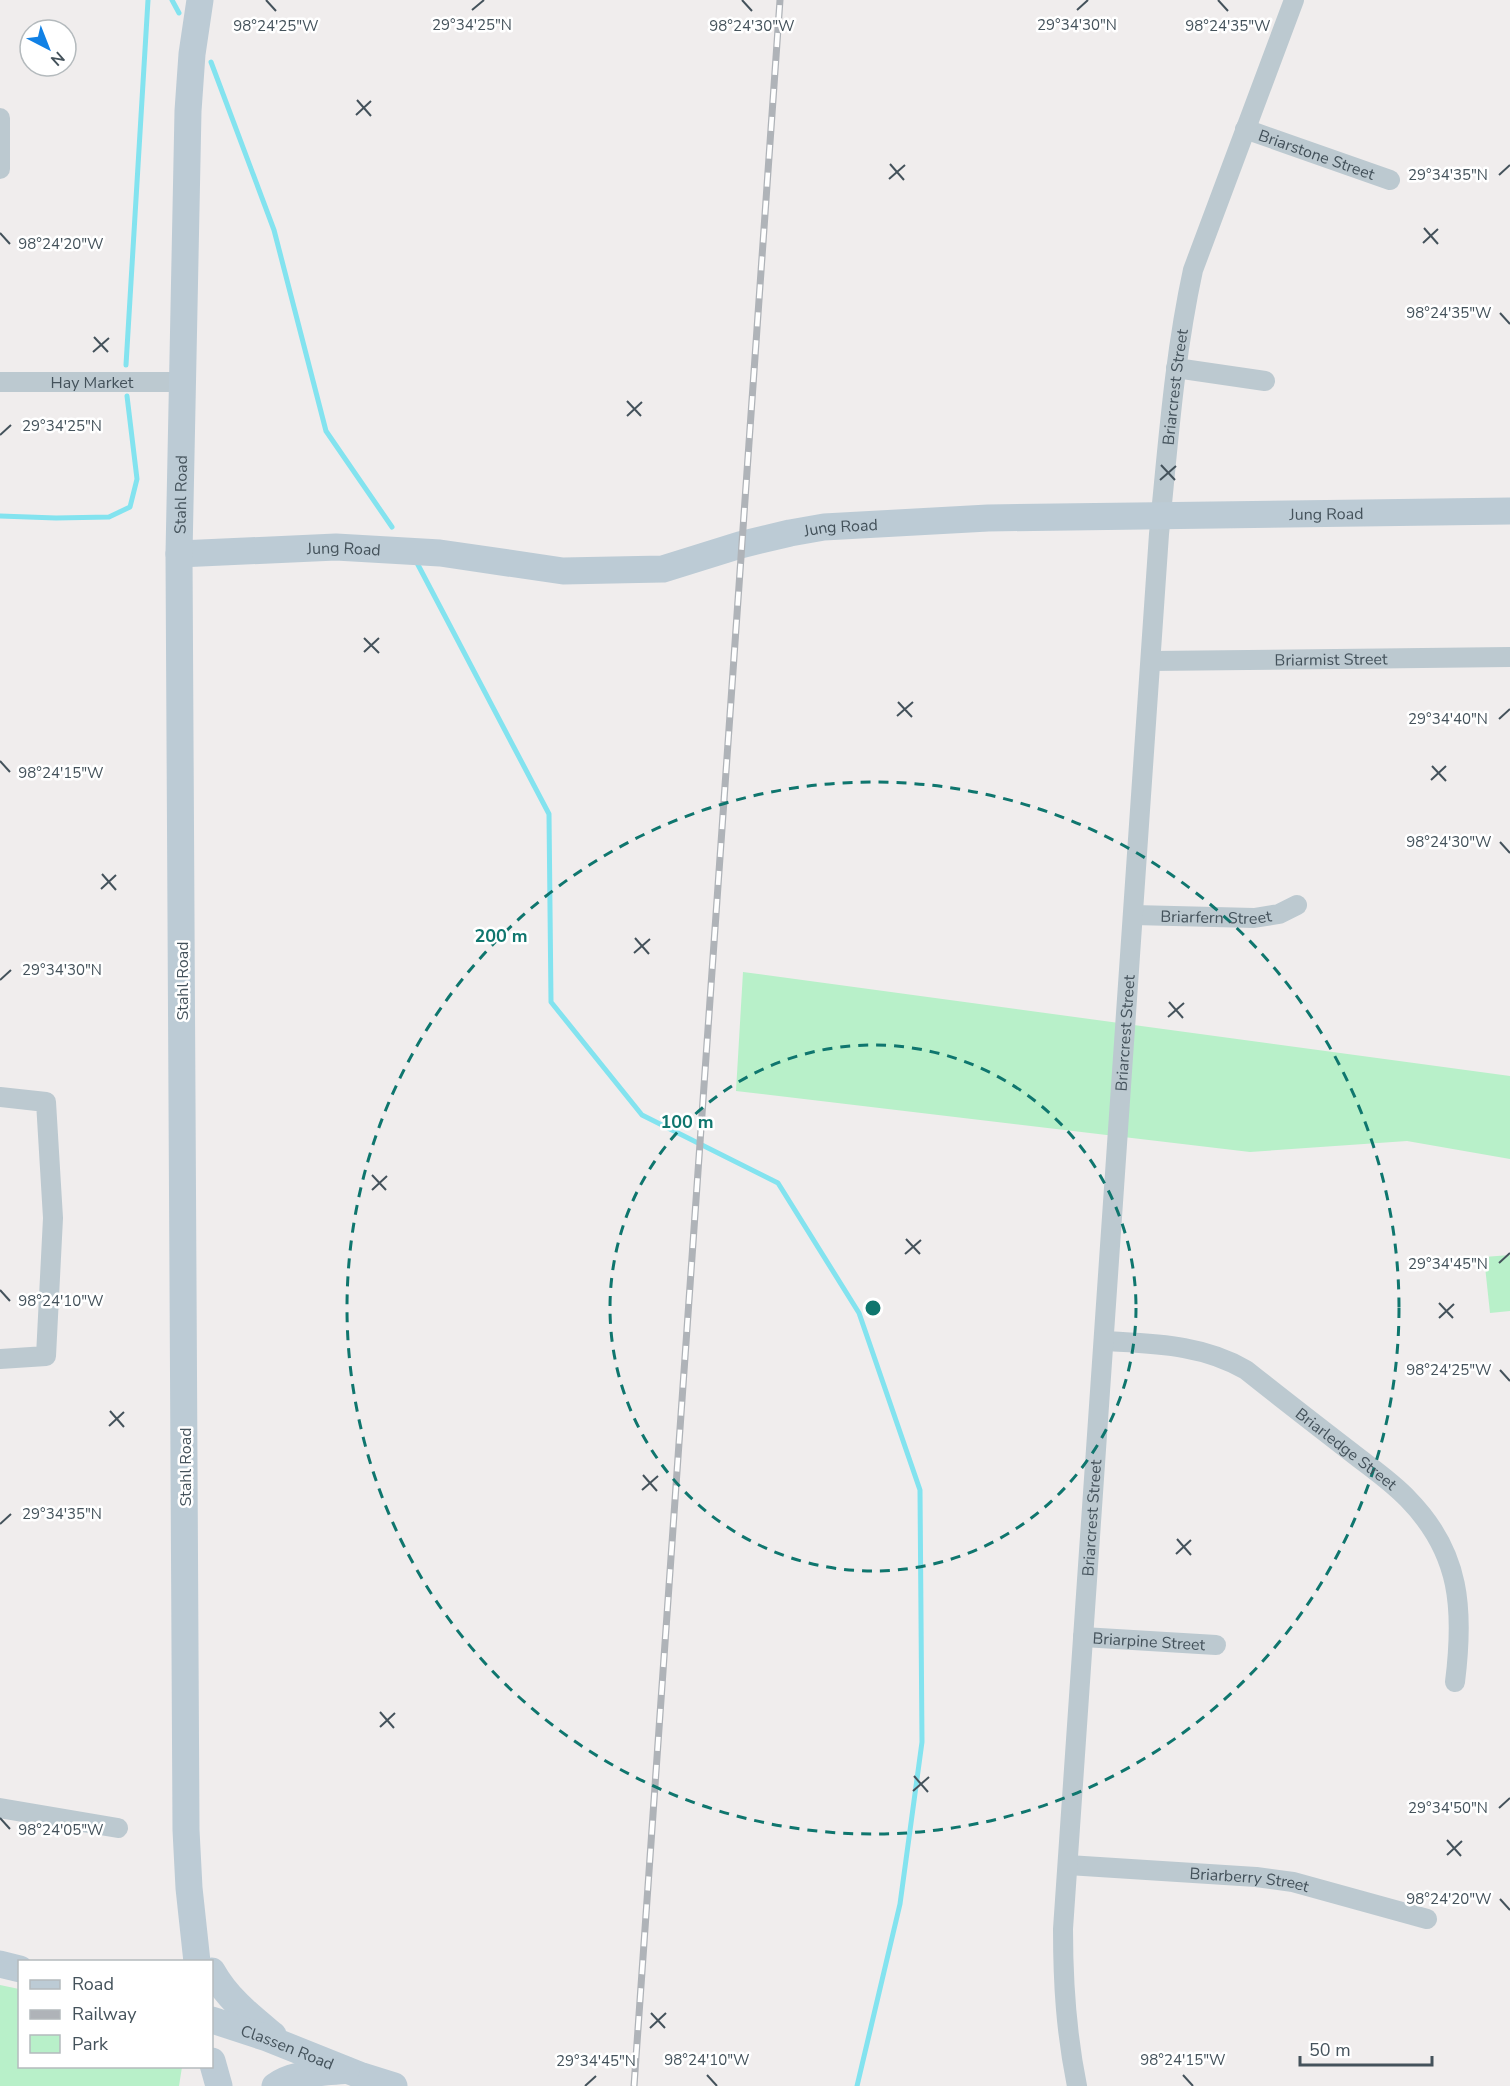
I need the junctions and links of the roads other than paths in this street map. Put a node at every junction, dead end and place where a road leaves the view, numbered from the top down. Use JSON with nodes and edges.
{"nodes":[{"id":1,"x":200,"y":0,"type":"edge"},
{"id":2,"x":1294,"y":0,"type":"edge"},
{"id":3,"x":0,"y":118,"type":"edge"},
{"id":4,"x":1245,"y":129,"type":"junction"},
{"id":5,"x":0,"y":169,"type":"edge"},
{"id":6,"x":1390,"y":180,"type":"dead end"},
{"id":7,"x":1176,"y":368,"type":"junction"},
{"id":8,"x":1265,"y":381,"type":"dead end"},
{"id":9,"x":0,"y":382,"type":"edge"},
{"id":10,"x":183,"y":382,"type":"junction"},
{"id":11,"x":1510,"y":511,"type":"edge"},
{"id":12,"x":1161,"y":515,"type":"junction"},
{"id":13,"x":179,"y":554,"type":"junction"},
{"id":14,"x":1510,"y":657,"type":"edge"},
{"id":15,"x":1151,"y":661,"type":"junction"},
{"id":16,"x":1297,"y":905,"type":"dead end"},
{"id":17,"x":1134,"y":915,"type":"junction"},
{"id":18,"x":0,"y":1097,"type":"edge"},
{"id":19,"x":1104,"y":1341,"type":"junction"},
{"id":20,"x":0,"y":1359,"type":"edge"},
{"id":21,"x":1083,"y":1636,"type":"junction"},
{"id":22,"x":1216,"y":1645,"type":"dead end"},
{"id":23,"x":1455,"y":1682,"type":"dead end"},
{"id":24,"x":0,"y":1808,"type":"edge"},
{"id":25,"x":117,"y":1828,"type":"dead end"},
{"id":26,"x":1068,"y":1865,"type":"junction"},
{"id":27,"x":1427,"y":1918,"type":"dead end"},
{"id":28,"x":194,"y":1952,"type":"edge"},
{"id":29,"x":0,"y":1964,"type":"edge"},
{"id":30,"x":18,"y":1968,"type":"edge"},
{"id":31,"x":213,"y":1973,"type":"edge"},
{"id":32,"x":213,"y":2020,"type":"edge"},
{"id":33,"x":286,"y":2045,"type":"junction"},
{"id":34,"x":213,"y":2065,"type":"edge"},
{"id":35,"x":348,"y":2070,"type":"junction"},
{"id":36,"x":219,"y":2086,"type":"edge"},
{"id":37,"x":275,"y":2086,"type":"edge"},
{"id":38,"x":394,"y":2086,"type":"edge"},
{"id":39,"x":1077,"y":2086,"type":"edge"}],
"edges":[{"from":1,"to":10,"type":"street","name":"Stahl Road"},
{"from":2,"to":4,"type":"street","name":"Briarcrest Street"},
{"from":3,"to":5,"type":"street"},
{"from":4,"to":6,"type":"street","name":"Briarstone Street"},
{"from":4,"to":7,"type":"street","name":"Briarcrest Street"},
{"from":7,"to":8,"type":"street"},
{"from":7,"to":12,"type":"street","name":"Briarcrest Street"},
{"from":9,"to":10,"type":"street","name":"Hay Market"},
{"from":10,"to":13,"type":"street","name":"Stahl Road"},
{"from":11,"to":12,"type":"street","name":"Jung Road"},
{"from":12,"to":13,"type":"street","name":"Jung Road"},
{"from":12,"to":15,"type":"street","name":"Briarcrest Street"},
{"from":13,"to":28,"type":"street","name":"Stahl Road"},
{"from":14,"to":15,"type":"street","name":"Briarmist Street"},
{"from":15,"to":17,"type":"street","name":"Briarcrest Street"},
{"from":16,"to":17,"type":"street","name":"Briarfern Street"},
{"from":17,"to":19,"type":"street","name":"Briarcrest Street"},
{"from":18,"to":20,"type":"street"},
{"from":19,"to":21,"type":"street","name":"Briarcrest Street"},
{"from":19,"to":23,"type":"street","name":"Briarledge Street"},
{"from":21,"to":22,"type":"street","name":"Briarpine Street"},
{"from":21,"to":26,"type":"street","name":"Briarcrest Street"},
{"from":24,"to":25,"type":"street"},
{"from":26,"to":27,"type":"street","name":"Briarberry Street"},
{"from":26,"to":39,"type":"street","name":"Briarcrest Street"},
{"from":29,"to":30,"type":"street"},
{"from":31,"to":33,"type":"street"},
{"from":32,"to":33,"type":"street","name":"Classen Road"},
{"from":33,"to":35,"type":"street","name":"Classen Road"},
{"from":34,"to":36,"type":"street"},
{"from":35,"to":37,"type":"street"},
{"from":35,"to":38,"type":"street","name":"Classen Road"}]}
